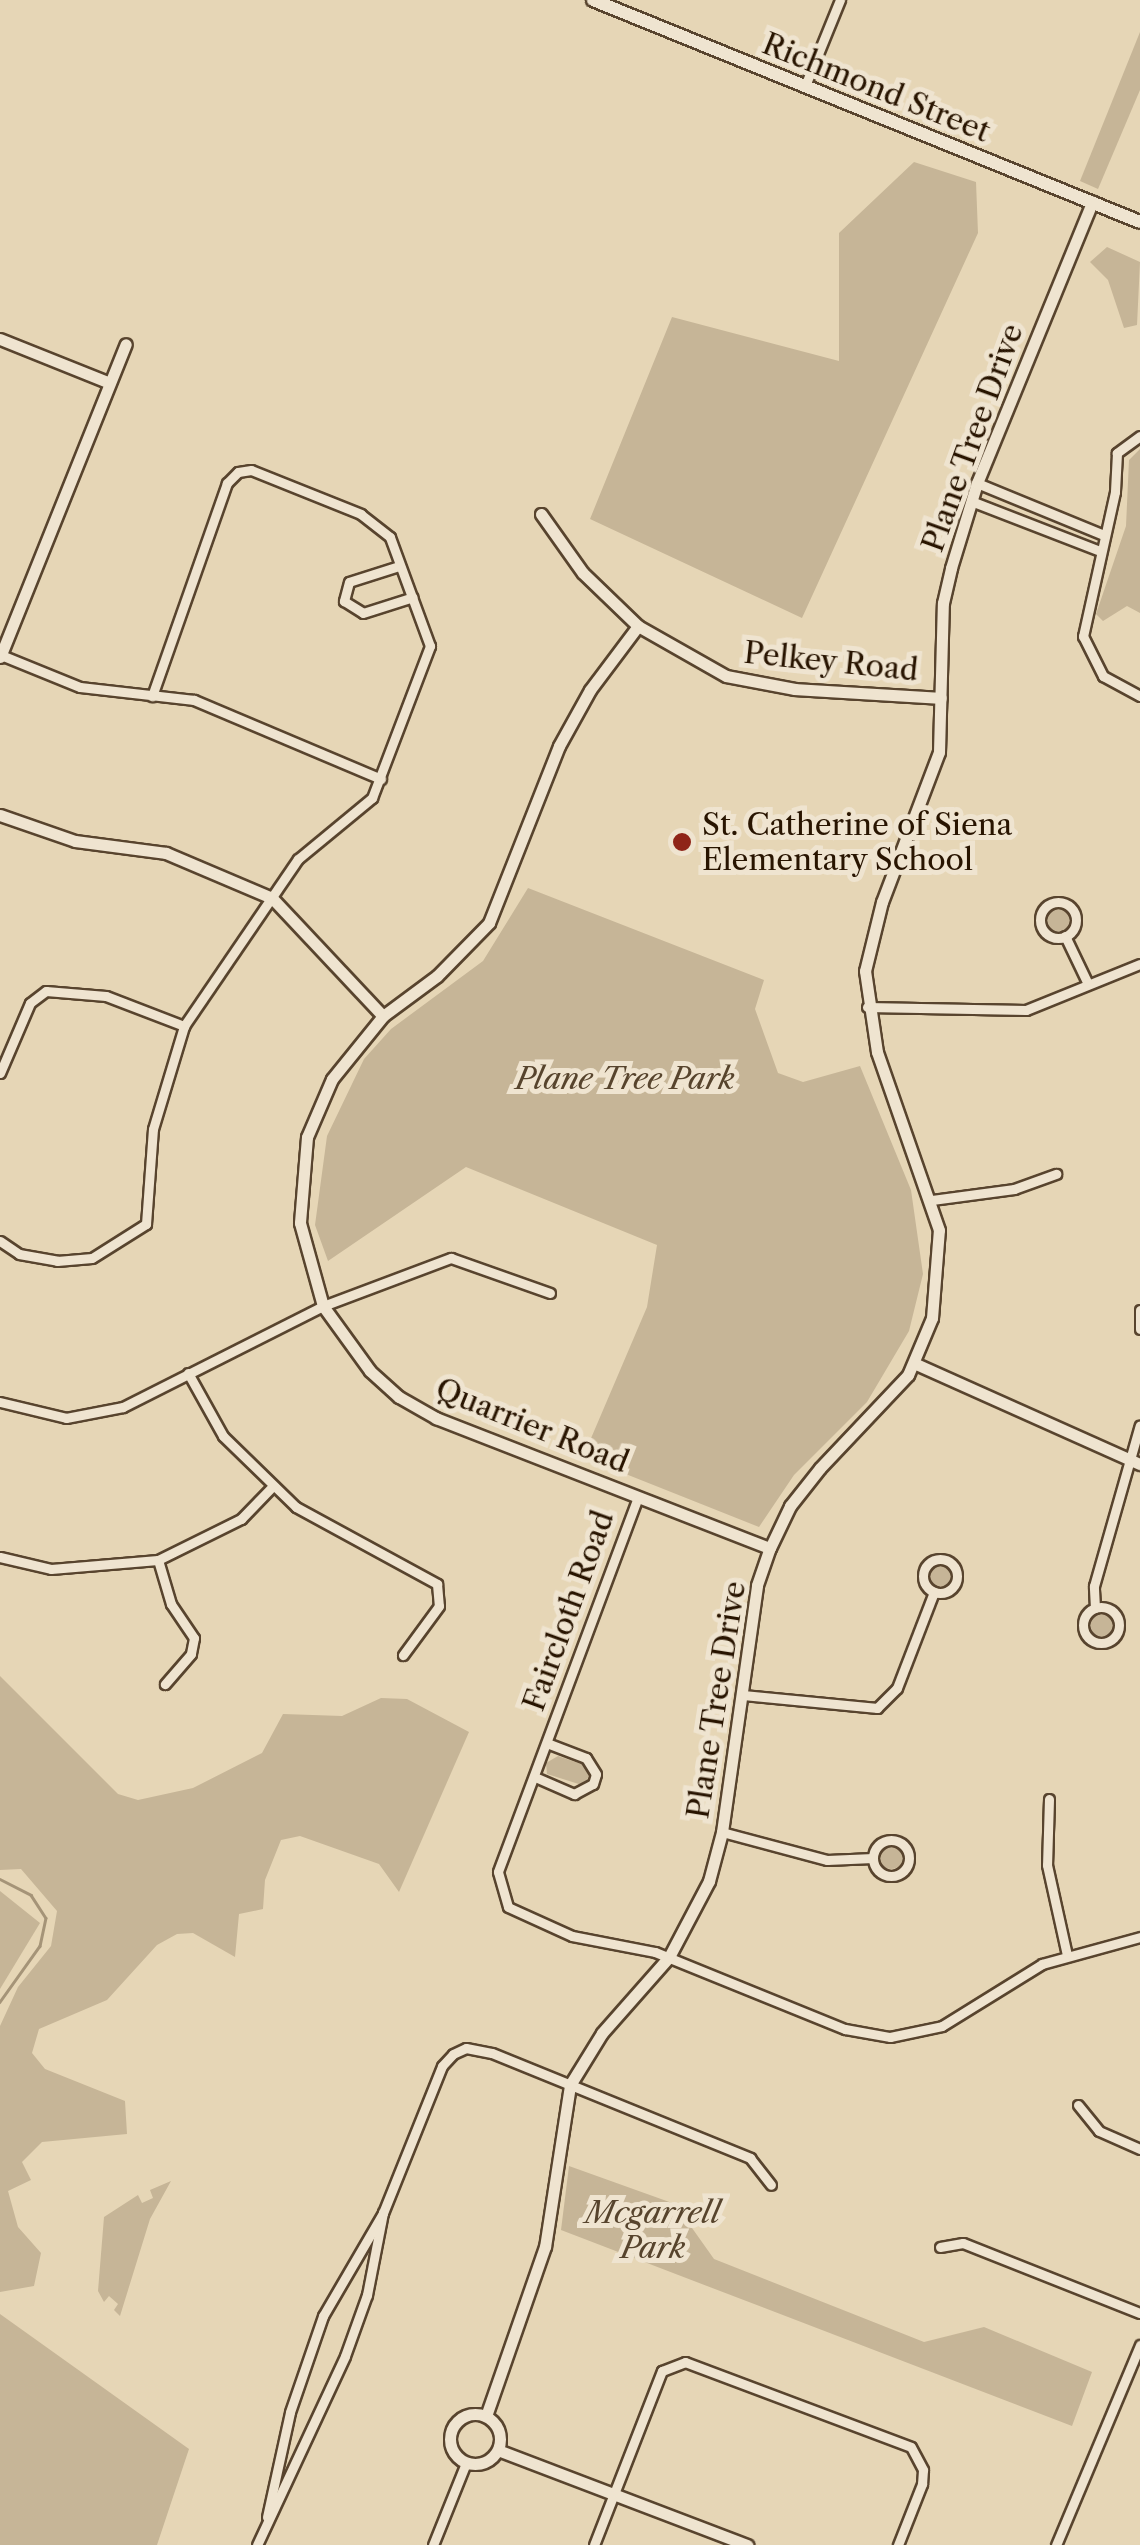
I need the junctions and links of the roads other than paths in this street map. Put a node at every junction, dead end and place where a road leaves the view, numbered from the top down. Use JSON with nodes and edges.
{"nodes":[{"id":1,"x":593,"y":0,"type":"edge"},
{"id":2,"x":840,"y":0,"type":"edge"},
{"id":3,"x":805,"y":86,"type":"junction"},
{"id":4,"x":1092,"y":202,"type":"junction"},
{"id":5,"x":1140,"y":222,"type":"edge"},
{"id":6,"x":0,"y":339,"type":"edge"},
{"id":7,"x":126,"y":344,"type":"dead end"},
{"id":8,"x":110,"y":383,"type":"junction"},
{"id":9,"x":1140,"y":436,"type":"edge"},
{"id":10,"x":977,"y":482,"type":"junction"},
{"id":11,"x":971,"y":501,"type":"junction"},
{"id":12,"x":541,"y":514,"type":"dead end"},
{"id":13,"x":1104,"y":536,"type":"junction"},
{"id":14,"x":1100,"y":551,"type":"junction"},
{"id":15,"x":399,"y":566,"type":"junction"},
{"id":16,"x":412,"y":596,"type":"junction"},
{"id":17,"x":638,"y":626,"type":"junction"},
{"id":18,"x":0,"y":656,"type":"edge"},
{"id":19,"x":152,"y":696,"type":"junction"},
{"id":20,"x":1140,"y":696,"type":"edge"},
{"id":21,"x":940,"y":698,"type":"junction"},
{"id":22,"x":382,"y":779,"type":"junction"},
{"id":23,"x":0,"y":815,"type":"edge"},
{"id":24,"x":272,"y":898,"type":"junction"},
{"id":25,"x":1066,"y":936,"type":"junction"},
{"id":26,"x":1140,"y":964,"type":"edge"},
{"id":27,"x":1088,"y":984,"type":"junction"},
{"id":28,"x":867,"y":1007,"type":"junction"},
{"id":29,"x":383,"y":1016,"type":"junction"},
{"id":30,"x":184,"y":1026,"type":"junction"},
{"id":31,"x":0,"y":1072,"type":"edge"},
{"id":32,"x":1056,"y":1174,"type":"dead end"},
{"id":33,"x":932,"y":1200,"type":"junction"},
{"id":34,"x":0,"y":1241,"type":"edge"},
{"id":35,"x":550,"y":1292,"type":"dead end"},
{"id":36,"x":323,"y":1306,"type":"junction"},
{"id":37,"x":1140,"y":1310,"type":"edge"},
{"id":38,"x":1140,"y":1329,"type":"edge"},
{"id":39,"x":916,"y":1364,"type":"junction"},
{"id":40,"x":188,"y":1373,"type":"junction"},
{"id":41,"x":0,"y":1402,"type":"edge"},
{"id":42,"x":1140,"y":1425,"type":"edge"},
{"id":43,"x":1135,"y":1462,"type":"edge"},
{"id":44,"x":273,"y":1486,"type":"junction"},
{"id":45,"x":638,"y":1496,"type":"junction"},
{"id":46,"x":770,"y":1548,"type":"junction"},
{"id":47,"x":0,"y":1557,"type":"edge"},
{"id":48,"x":158,"y":1560,"type":"junction"},
{"id":49,"x":934,"y":1592,"type":"dead end"},
{"id":50,"x":1095,"y":1608,"type":"junction"},
{"id":51,"x":402,"y":1655,"type":"dead end"},
{"id":52,"x":165,"y":1684,"type":"dead end"},
{"id":53,"x":743,"y":1695,"type":"junction"},
{"id":54,"x":547,"y":1742,"type":"junction"},
{"id":55,"x":535,"y":1777,"type":"junction"},
{"id":56,"x":1049,"y":1798,"type":"dead end"},
{"id":57,"x":722,"y":1832,"type":"junction"},
{"id":58,"x":873,"y":1858,"type":"junction"},
{"id":59,"x":1140,"y":1936,"type":"edge"},
{"id":60,"x":1067,"y":1955,"type":"junction"},
{"id":61,"x":669,"y":1957,"type":"junction"},
{"id":62,"x":570,"y":2084,"type":"junction"},
{"id":63,"x":1078,"y":2105,"type":"dead end"},
{"id":64,"x":1140,"y":2149,"type":"edge"},
{"id":65,"x":772,"y":2185,"type":"dead end"},
{"id":66,"x":384,"y":2213,"type":"junction"},
{"id":67,"x":940,"y":2247,"type":"dead end"},
{"id":68,"x":1140,"y":2312,"type":"edge"},
{"id":69,"x":1140,"y":2345,"type":"edge"},
{"id":70,"x":486,"y":2416,"type":"junction"},
{"id":71,"x":498,"y":2450,"type":"junction"},
{"id":72,"x":466,"y":2463,"type":"junction"},
{"id":73,"x":614,"y":2494,"type":"junction"},
{"id":74,"x":267,"y":2517,"type":"junction"},
{"id":75,"x":257,"y":2545,"type":"edge"},
{"id":76,"x":433,"y":2545,"type":"edge"},
{"id":77,"x":594,"y":2545,"type":"edge"},
{"id":78,"x":747,"y":2545,"type":"edge"},
{"id":79,"x":898,"y":2545,"type":"edge"},
{"id":80,"x":1056,"y":2545,"type":"edge"}],
"edges":[{"from":1,"to":3,"type":"main road","name":"Richmond Street"},
{"from":2,"to":3,"type":"street"},
{"from":3,"to":4,"type":"main road","name":"Richmond Street"},
{"from":4,"to":5,"type":"main road","name":"Richmond Street"},
{"from":4,"to":10,"type":"street","name":"Plane Tree Drive"},
{"from":6,"to":8,"type":"street"},
{"from":7,"to":8,"type":"street"},
{"from":8,"to":18,"type":"street"},
{"from":9,"to":13,"type":"street"},
{"from":10,"to":11,"type":"street","name":"Plane Tree Drive"},
{"from":10,"to":13,"type":"street"},
{"from":11,"to":14,"type":"street"},
{"from":11,"to":21,"type":"street","name":"Plane Tree Drive"},
{"from":12,"to":17,"type":"street","name":"Pelkey Road"},
{"from":13,"to":14,"type":"street"},
{"from":14,"to":20,"type":"street"},
{"from":15,"to":16,"type":"street"},
{"from":15,"to":16,"type":"street"},
{"from":15,"to":19,"type":"street"},
{"from":16,"to":22,"type":"street"},
{"from":17,"to":21,"type":"street","name":"Pelkey Road"},
{"from":17,"to":29,"type":"street","name":"Quarrier Road"},
{"from":18,"to":19,"type":"street"},
{"from":19,"to":22,"type":"street"},
{"from":21,"to":28,"type":"street","name":"Plane Tree Drive"},
{"from":22,"to":24,"type":"street"},
{"from":23,"to":24,"type":"street"},
{"from":24,"to":29,"type":"street"},
{"from":24,"to":30,"type":"street"},
{"from":25,"to":25,"type":"street"},
{"from":25,"to":27,"type":"street"},
{"from":26,"to":27,"type":"street"},
{"from":27,"to":28,"type":"street"},
{"from":28,"to":33,"type":"street","name":"Plane Tree Drive"},
{"from":29,"to":36,"type":"street","name":"Quarrier Road"},
{"from":30,"to":31,"type":"street"},
{"from":30,"to":34,"type":"street"},
{"from":32,"to":33,"type":"street"},
{"from":33,"to":39,"type":"street","name":"Plane Tree Drive"},
{"from":35,"to":36,"type":"street"},
{"from":36,"to":40,"type":"street"},
{"from":36,"to":45,"type":"street","name":"Quarrier Road"},
{"from":37,"to":38,"type":"street"},
{"from":39,"to":43,"type":"street"},
{"from":39,"to":46,"type":"street","name":"Plane Tree Drive"},
{"from":40,"to":41,"type":"street"},
{"from":40,"to":44,"type":"street"},
{"from":42,"to":43,"type":"street"},
{"from":43,"to":50,"type":"street"},
{"from":44,"to":48,"type":"street"},
{"from":44,"to":51,"type":"street"},
{"from":45,"to":46,"type":"street","name":"Quarrier Road"},
{"from":45,"to":54,"type":"street","name":"Faircloth Road"},
{"from":46,"to":53,"type":"street","name":"Plane Tree Drive"},
{"from":47,"to":48,"type":"street"},
{"from":48,"to":52,"type":"street"},
{"from":49,"to":53,"type":"street"},
{"from":50,"to":50,"type":"street"},
{"from":53,"to":57,"type":"street","name":"Plane Tree Drive"},
{"from":54,"to":55,"type":"street","name":"Faircloth Road"},
{"from":54,"to":55,"type":"street","name":"Faircloth Road"},
{"from":55,"to":61,"type":"street","name":"Faircloth Road"},
{"from":56,"to":60,"type":"street"},
{"from":57,"to":58,"type":"street"},
{"from":57,"to":61,"type":"street","name":"Plane Tree Drive"},
{"from":58,"to":58,"type":"street"},
{"from":59,"to":60,"type":"street"},
{"from":60,"to":61,"type":"street"},
{"from":61,"to":62,"type":"street","name":"Plane Tree Drive"},
{"from":62,"to":65,"type":"street"},
{"from":62,"to":66,"type":"street"},
{"from":62,"to":70,"type":"street","name":"Plane Tree Drive"},
{"from":63,"to":64,"type":"street"},
{"from":66,"to":74,"type":"street"},
{"from":66,"to":74,"type":"street"},
{"from":67,"to":68,"type":"street"},
{"from":69,"to":80,"type":"street"},
{"from":70,"to":71,"type":"street"},
{"from":70,"to":72,"type":"street"},
{"from":71,"to":72,"type":"street"},
{"from":71,"to":73,"type":"street"},
{"from":72,"to":76,"type":"street"},
{"from":73,"to":77,"type":"street"},
{"from":73,"to":78,"type":"street"},
{"from":73,"to":79,"type":"street"},
{"from":74,"to":75,"type":"street"}]}
